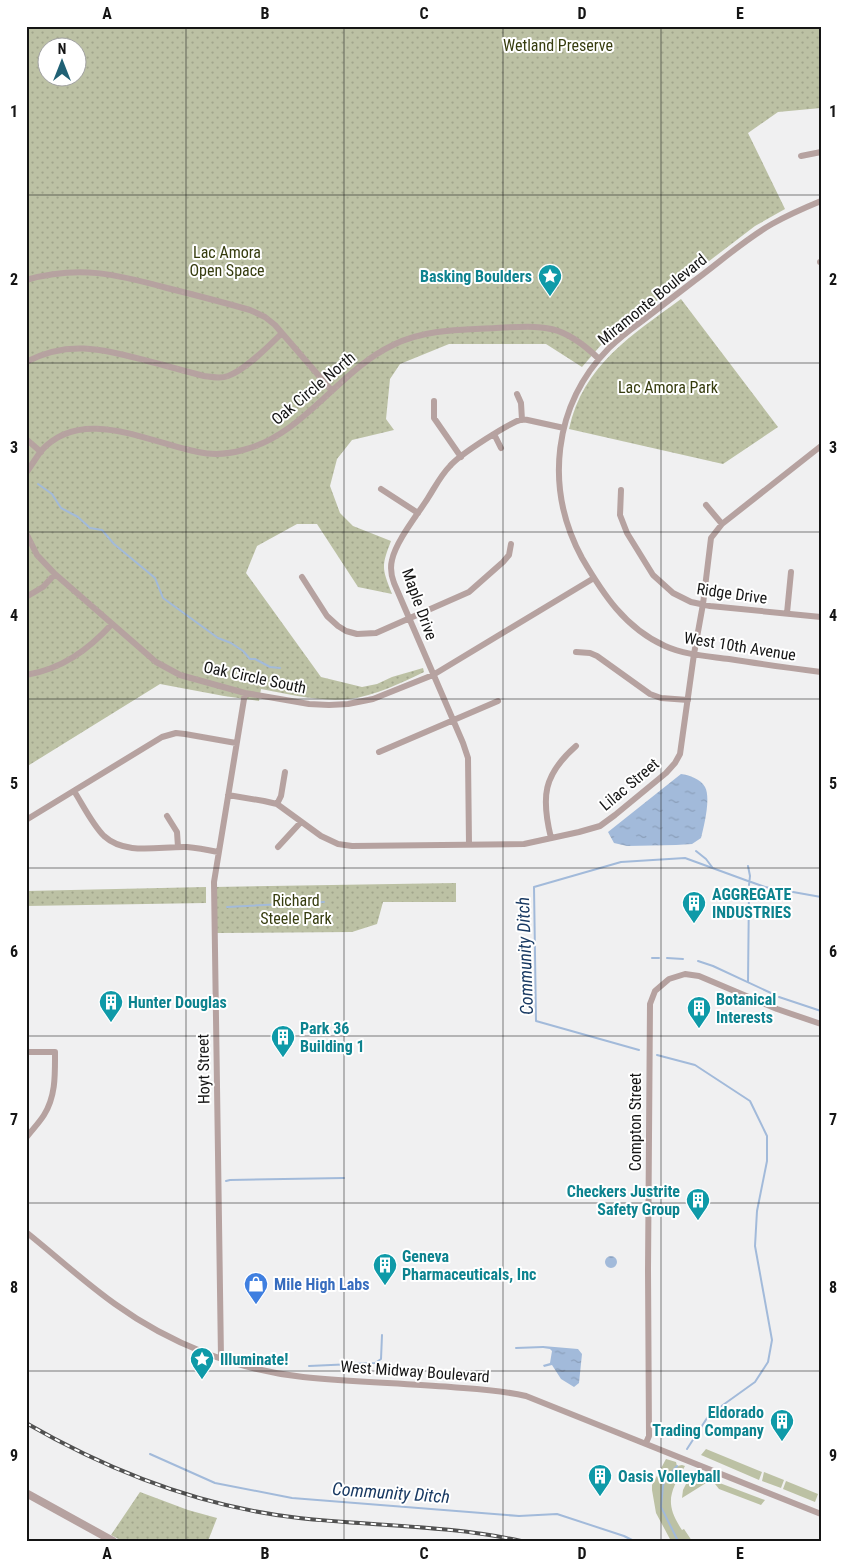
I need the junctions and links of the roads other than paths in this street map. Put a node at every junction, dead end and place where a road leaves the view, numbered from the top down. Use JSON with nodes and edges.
{"nodes":[{"id":1,"x":821,"y":152,"type":"edge"},
{"id":2,"x":801,"y":156,"type":"dead end"},
{"id":3,"x":821,"y":201,"type":"edge"},
{"id":4,"x":26,"y":280,"type":"edge"},
{"id":5,"x":282,"y":333,"type":"junction"},
{"id":6,"x":599,"y":359,"type":"junction"},
{"id":7,"x":26,"y":362,"type":"edge"},
{"id":8,"x":332,"y":391,"type":"junction"},
{"id":9,"x":517,"y":394,"type":"dead end"},
{"id":10,"x":434,"y":401,"type":"dead end"},
{"id":11,"x":522,"y":420,"type":"junction"},
{"id":12,"x":564,"y":428,"type":"junction"},
{"id":13,"x":494,"y":434,"type":"junction"},
{"id":14,"x":26,"y":439,"type":"edge"},
{"id":15,"x":821,"y":446,"type":"edge"},
{"id":16,"x":501,"y":448,"type":"dead end"},
{"id":17,"x":41,"y":452,"type":"junction"},
{"id":18,"x":461,"y":457,"type":"junction"},
{"id":19,"x":26,"y":473,"type":"edge"},
{"id":20,"x":381,"y":489,"type":"dead end"},
{"id":21,"x":621,"y":490,"type":"dead end"},
{"id":22,"x":706,"y":505,"type":"dead end"},
{"id":23,"x":418,"y":513,"type":"junction"},
{"id":24,"x":722,"y":524,"type":"junction"},
{"id":25,"x":26,"y":533,"type":"edge"},
{"id":26,"x":511,"y":544,"type":"dead end"},
{"id":27,"x":791,"y":572,"type":"dead end"},
{"id":28,"x":55,"y":574,"type":"junction"},
{"id":29,"x":302,"y":577,"type":"dead end"},
{"id":30,"x":594,"y":578,"type":"junction"},
{"id":31,"x":26,"y":597,"type":"edge"},
{"id":32,"x":703,"y":604,"type":"junction"},
{"id":33,"x":787,"y":614,"type":"junction"},
{"id":34,"x":821,"y":617,"type":"edge"},
{"id":35,"x":409,"y":619,"type":"junction"},
{"id":36,"x":112,"y":624,"type":"junction"},
{"id":37,"x":576,"y":652,"type":"dead end"},
{"id":38,"x":694,"y":654,"type":"junction"},
{"id":39,"x":821,"y":672,"type":"edge"},
{"id":40,"x":433,"y":675,"type":"junction"},
{"id":41,"x":26,"y":676,"type":"edge"},
{"id":42,"x":245,"y":693,"type":"junction"},
{"id":43,"x":688,"y":700,"type":"junction"},
{"id":44,"x":498,"y":701,"type":"dead end"},
{"id":45,"x":453,"y":720,"type":"junction"},
{"id":46,"x":236,"y":743,"type":"junction"},
{"id":47,"x":576,"y":746,"type":"dead end"},
{"id":48,"x":379,"y":752,"type":"dead end"},
{"id":49,"x":285,"y":772,"type":"dead end"},
{"id":50,"x":74,"y":791,"type":"junction"},
{"id":51,"x":228,"y":795,"type":"junction"},
{"id":52,"x":277,"y":804,"type":"junction"},
{"id":53,"x":167,"y":816,"type":"dead end"},
{"id":54,"x":26,"y":820,"type":"edge"},
{"id":55,"x":301,"y":822,"type":"junction"},
{"id":56,"x":551,"y":838,"type":"junction"},
{"id":57,"x":469,"y":844,"type":"junction"},
{"id":58,"x":178,"y":847,"type":"junction"},
{"id":59,"x":278,"y":847,"type":"dead end"},
{"id":60,"x":218,"y":852,"type":"junction"},
{"id":61,"x":821,"y":1024,"type":"edge"},
{"id":62,"x":26,"y":1052,"type":"edge"},
{"id":63,"x":26,"y":1138,"type":"edge"},
{"id":64,"x":26,"y":1232,"type":"edge"},
{"id":65,"x":221,"y":1358,"type":"junction"},
{"id":66,"x":646,"y":1443,"type":"junction"},
{"id":67,"x":26,"y":1493,"type":"edge"},
{"id":68,"x":821,"y":1514,"type":"edge"},
{"id":69,"x":112,"y":1541,"type":"edge"}],
"edges":[{"from":1,"to":2,"type":"street"},
{"from":3,"to":6,"type":"street","name":"Miramonte Boulevard"},
{"from":4,"to":5,"type":"street"},
{"from":5,"to":7,"type":"street"},
{"from":5,"to":8,"type":"street"},
{"from":6,"to":8,"type":"street","name":"Oak Circle North"},
{"from":6,"to":12,"type":"street","name":"Miramonte Boulevard"},
{"from":8,"to":17,"type":"street","name":"Oak Circle North"},
{"from":9,"to":11,"type":"street"},
{"from":10,"to":18,"type":"street"},
{"from":11,"to":12,"type":"street"},
{"from":11,"to":13,"type":"street","name":"Maple Drive"},
{"from":12,"to":30,"type":"street","name":"Miramonte Boulevard"},
{"from":13,"to":16,"type":"street"},
{"from":13,"to":18,"type":"street","name":"Maple Drive"},
{"from":14,"to":17,"type":"street"},
{"from":15,"to":24,"type":"street","name":"Lilac Street"},
{"from":17,"to":19,"type":"street"},
{"from":18,"to":23,"type":"street","name":"Maple Drive"},
{"from":20,"to":23,"type":"street"},
{"from":21,"to":32,"type":"street","name":"Ridge Drive"},
{"from":22,"to":24,"type":"street"},
{"from":23,"to":35,"type":"street","name":"Maple Drive"},
{"from":24,"to":32,"type":"street","name":"Lilac Street"},
{"from":25,"to":28,"type":"street","name":"Oak Circle South"},
{"from":26,"to":35,"type":"street"},
{"from":27,"to":33,"type":"street"},
{"from":28,"to":31,"type":"street"},
{"from":28,"to":36,"type":"street","name":"Oak Circle South"},
{"from":29,"to":35,"type":"street"},
{"from":30,"to":38,"type":"street","name":"West 10th Avenue"},
{"from":30,"to":40,"type":"street","name":"Oak Circle South"},
{"from":32,"to":33,"type":"street","name":"Ridge Drive"},
{"from":32,"to":38,"type":"street","name":"Lilac Street"},
{"from":33,"to":34,"type":"street","name":"Ridge Drive"},
{"from":35,"to":40,"type":"street","name":"Maple Drive"},
{"from":36,"to":41,"type":"street"},
{"from":36,"to":42,"type":"street","name":"Oak Circle South"},
{"from":37,"to":43,"type":"street"},
{"from":38,"to":39,"type":"street","name":"West 10th Avenue"},
{"from":38,"to":43,"type":"street","name":"Lilac Street"},
{"from":40,"to":42,"type":"street","name":"Oak Circle South"},
{"from":40,"to":45,"type":"street","name":"Maple Drive"},
{"from":42,"to":46,"type":"street","name":"Hoyt Street"},
{"from":43,"to":56,"type":"street","name":"Lilac Street"},
{"from":44,"to":45,"type":"street"},
{"from":45,"to":48,"type":"street"},
{"from":45,"to":57,"type":"street","name":"Maple Drive"},
{"from":46,"to":50,"type":"street"},
{"from":46,"to":51,"type":"street","name":"Hoyt Street"},
{"from":47,"to":56,"type":"street"},
{"from":49,"to":52,"type":"street"},
{"from":50,"to":54,"type":"street"},
{"from":50,"to":58,"type":"street"},
{"from":51,"to":52,"type":"street","name":"Lilac Street"},
{"from":51,"to":60,"type":"street","name":"Hoyt Street"},
{"from":52,"to":55,"type":"street","name":"Lilac Street"},
{"from":53,"to":58,"type":"street"},
{"from":55,"to":57,"type":"street","name":"Lilac Street"},
{"from":55,"to":59,"type":"street"},
{"from":56,"to":57,"type":"street","name":"Lilac Street"},
{"from":58,"to":60,"type":"street"},
{"from":60,"to":65,"type":"street","name":"Hoyt Street"},
{"from":61,"to":66,"type":"street","name":"Compton Street"},
{"from":62,"to":63,"type":"street"},
{"from":64,"to":65,"type":"street","name":"West Midway Boulevard"},
{"from":65,"to":66,"type":"street","name":"West Midway Boulevard"},
{"from":66,"to":68,"type":"street","name":"West Midway Boulevard"},
{"from":67,"to":69,"type":"street"}]}
